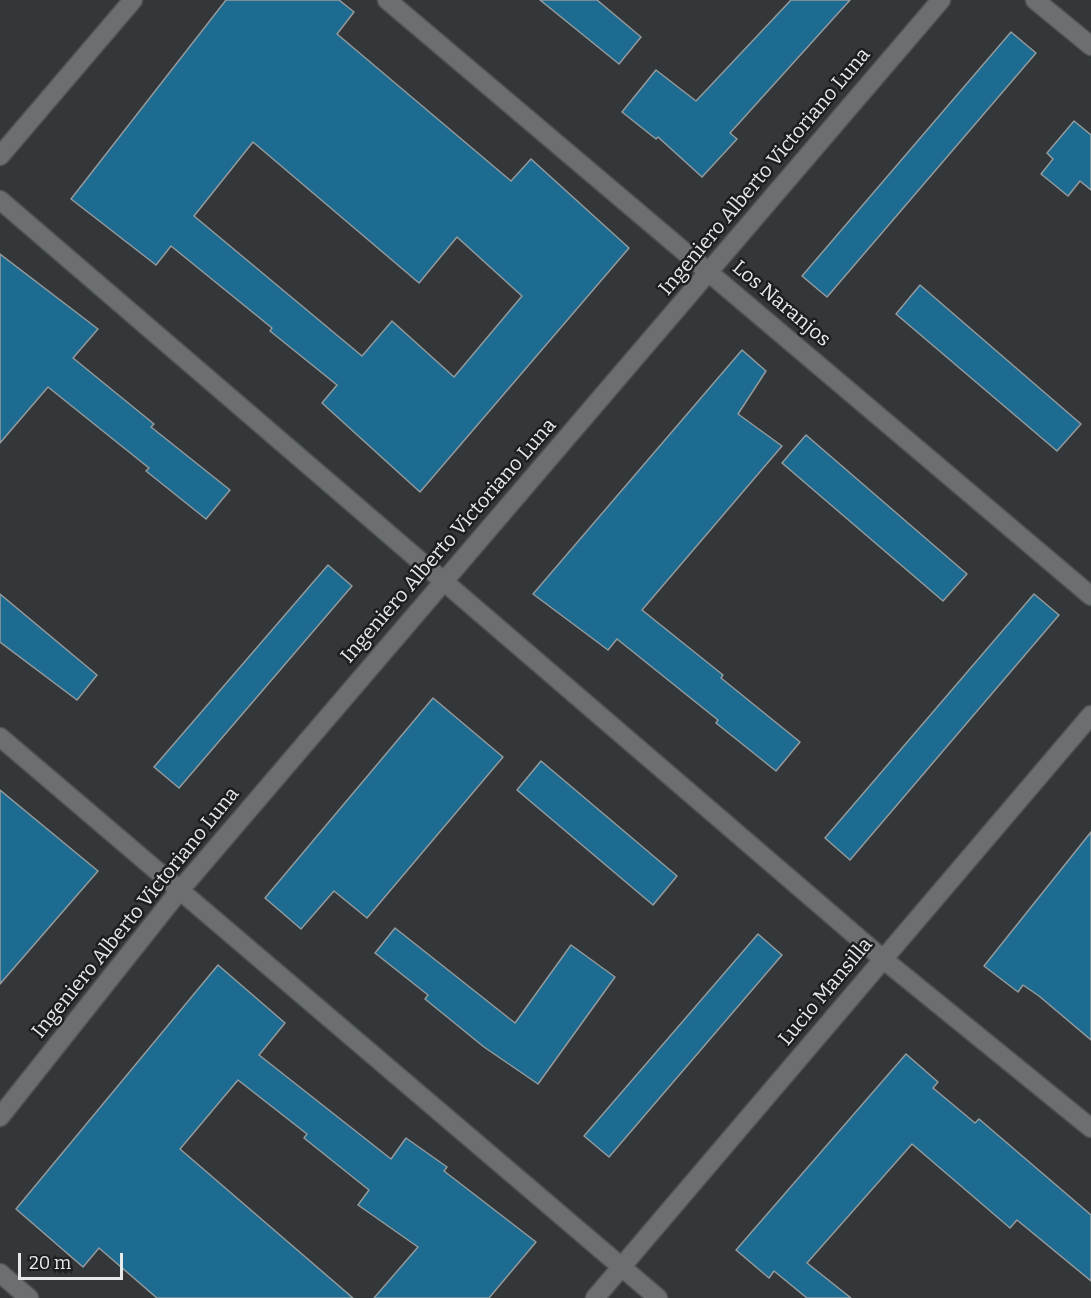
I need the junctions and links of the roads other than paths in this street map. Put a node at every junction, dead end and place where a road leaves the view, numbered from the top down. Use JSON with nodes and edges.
{"nodes":[{"id":1,"x":133,"y":0,"type":"edge"},
{"id":2,"x":387,"y":0,"type":"edge"},
{"id":3,"x":941,"y":0,"type":"edge"},
{"id":4,"x":1035,"y":0,"type":"edge"},
{"id":5,"x":1091,"y":46,"type":"edge"},
{"id":6,"x":0,"y":156,"type":"edge"},
{"id":7,"x":0,"y":200,"type":"edge"},
{"id":8,"x":709,"y":273,"type":"junction"},
{"id":9,"x":444,"y":582,"type":"junction"},
{"id":10,"x":1091,"y":596,"type":"edge"},
{"id":11,"x":1091,"y":715,"type":"edge"},
{"id":12,"x":0,"y":737,"type":"edge"},
{"id":13,"x":180,"y":890,"type":"junction"},
{"id":14,"x":883,"y":959,"type":"junction"},
{"id":15,"x":0,"y":1118,"type":"edge"},
{"id":16,"x":1091,"y":1128,"type":"edge"},
{"id":17,"x":621,"y":1267,"type":"junction"},
{"id":18,"x":0,"y":1273,"type":"edge"},
{"id":19,"x":29,"y":1298,"type":"edge"},
{"id":20,"x":595,"y":1298,"type":"edge"},
{"id":21,"x":658,"y":1298,"type":"edge"}],
"edges":[{"from":1,"to":6,"type":"street"},
{"from":2,"to":8,"type":"street","name":"Los Naranjos"},
{"from":3,"to":8,"type":"street","name":"Ingeniero Alberto Victoriano Luna"},
{"from":4,"to":5,"type":"street"},
{"from":7,"to":9,"type":"street"},
{"from":8,"to":9,"type":"street","name":"Ingeniero Alberto Victoriano Luna"},
{"from":8,"to":10,"type":"street","name":"Los Naranjos"},
{"from":9,"to":13,"type":"street","name":"Ingeniero Alberto Victoriano Luna"},
{"from":9,"to":14,"type":"street"},
{"from":11,"to":14,"type":"street","name":"Lucio Mansilla"},
{"from":12,"to":13,"type":"street"},
{"from":13,"to":15,"type":"street","name":"Ingeniero Alberto Victoriano Luna"},
{"from":13,"to":17,"type":"street"},
{"from":14,"to":16,"type":"street"},
{"from":14,"to":17,"type":"street","name":"Lucio Mansilla"},
{"from":17,"to":20,"type":"street","name":"Lucio Mansilla"},
{"from":17,"to":21,"type":"street"},
{"from":18,"to":19,"type":"street"}]}
